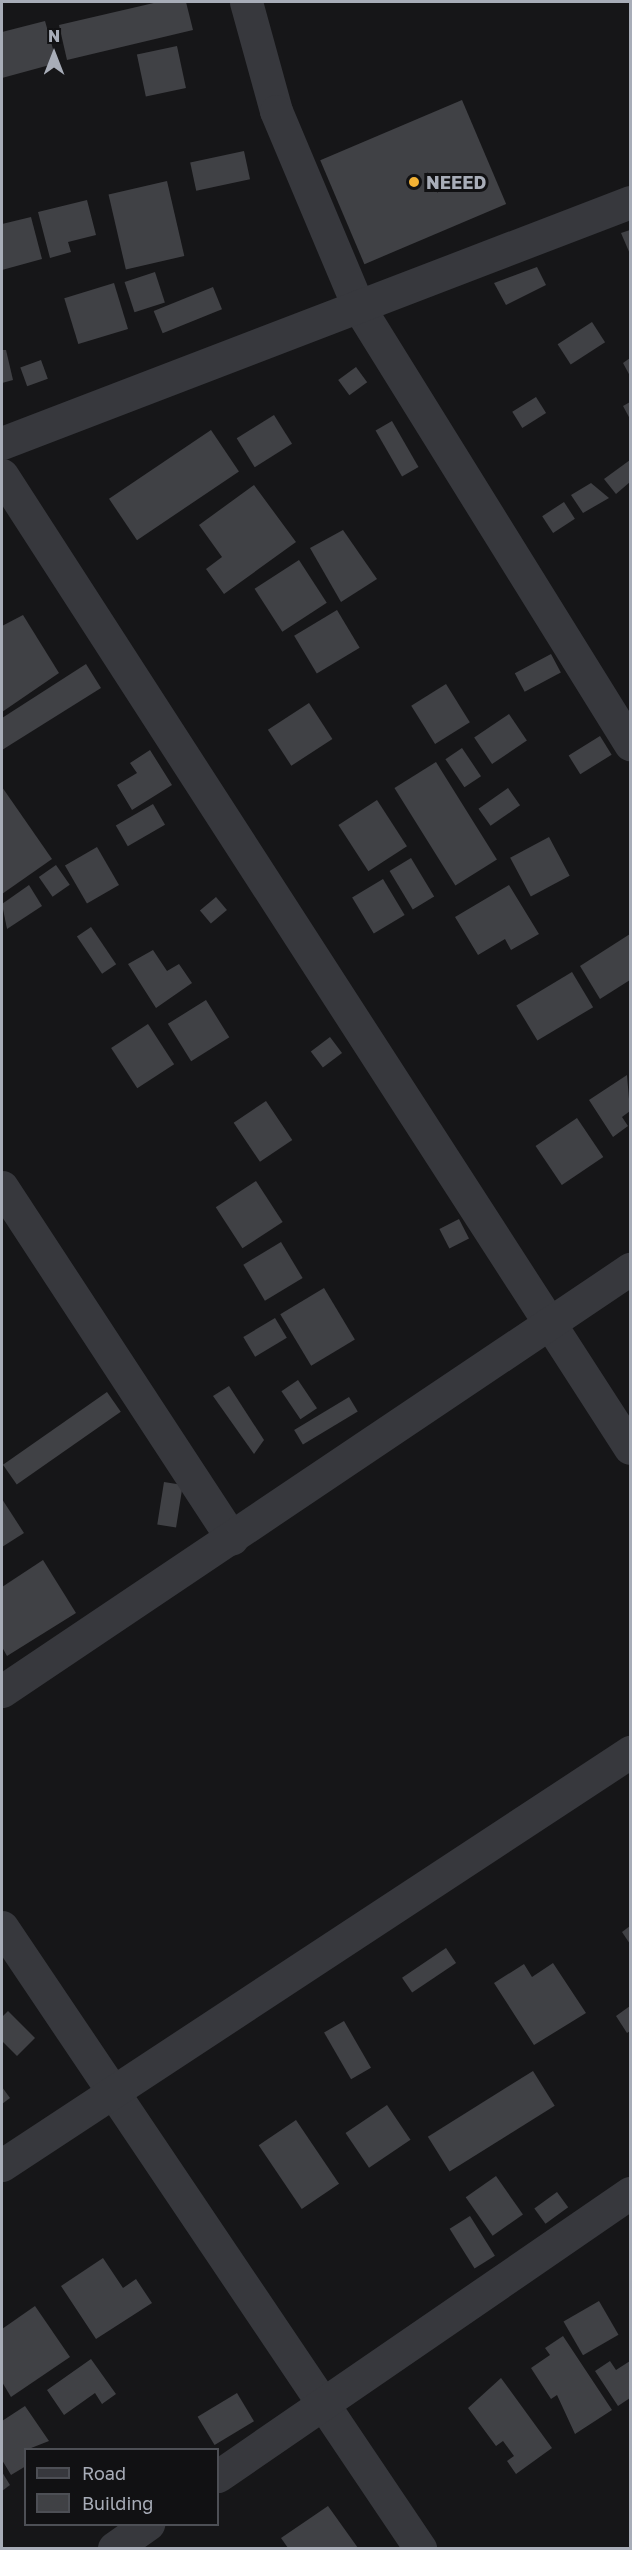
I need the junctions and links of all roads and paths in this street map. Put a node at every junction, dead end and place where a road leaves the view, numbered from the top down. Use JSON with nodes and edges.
{"nodes":[{"id":1,"x":246,"y":2,"type":"edge"},
{"id":2,"x":630,"y":202,"type":"edge"},
{"id":3,"x":358,"y":306,"type":"junction"},
{"id":4,"x":2,"y":443,"type":"edge"},
{"id":5,"x":2,"y":476,"type":"edge"},
{"id":6,"x":630,"y":744,"type":"edge"},
{"id":7,"x":2,"y":1187,"type":"edge"},
{"id":8,"x":630,"y":1269,"type":"edge"},
{"id":9,"x":549,"y":1323,"type":"junction"},
{"id":10,"x":630,"y":1448,"type":"edge"},
{"id":11,"x":232,"y":1538,"type":"junction"},
{"id":12,"x":2,"y":1691,"type":"edge"},
{"id":13,"x":630,"y":1752,"type":"edge"},
{"id":14,"x":2,"y":1927,"type":"edge"},
{"id":15,"x":114,"y":2090,"type":"junction"},
{"id":16,"x":2,"y":2165,"type":"edge"},
{"id":17,"x":630,"y":2193,"type":"edge"},
{"id":18,"x":322,"y":2402,"type":"junction"},
{"id":19,"x":219,"y":2475,"type":"edge"},
{"id":20,"x":145,"y":2526,"type":"edge"},
{"id":21,"x":114,"y":2548,"type":"edge"},
{"id":22,"x":420,"y":2548,"type":"edge"}],
"edges":[{"from":1,"to":3,"type":"street"},
{"from":2,"to":3,"type":"street"},
{"from":3,"to":4,"type":"street"},
{"from":3,"to":6,"type":"street"},
{"from":5,"to":9,"type":"street"},
{"from":7,"to":11,"type":"street"},
{"from":8,"to":9,"type":"street"},
{"from":9,"to":10,"type":"street"},
{"from":9,"to":11,"type":"street"},
{"from":11,"to":12,"type":"street"},
{"from":13,"to":15,"type":"street"},
{"from":14,"to":15,"type":"street"},
{"from":15,"to":16,"type":"street"},
{"from":15,"to":18,"type":"street"},
{"from":17,"to":18,"type":"street"},
{"from":18,"to":19,"type":"street"},
{"from":18,"to":22,"type":"street"},
{"from":20,"to":21,"type":"street"}]}
